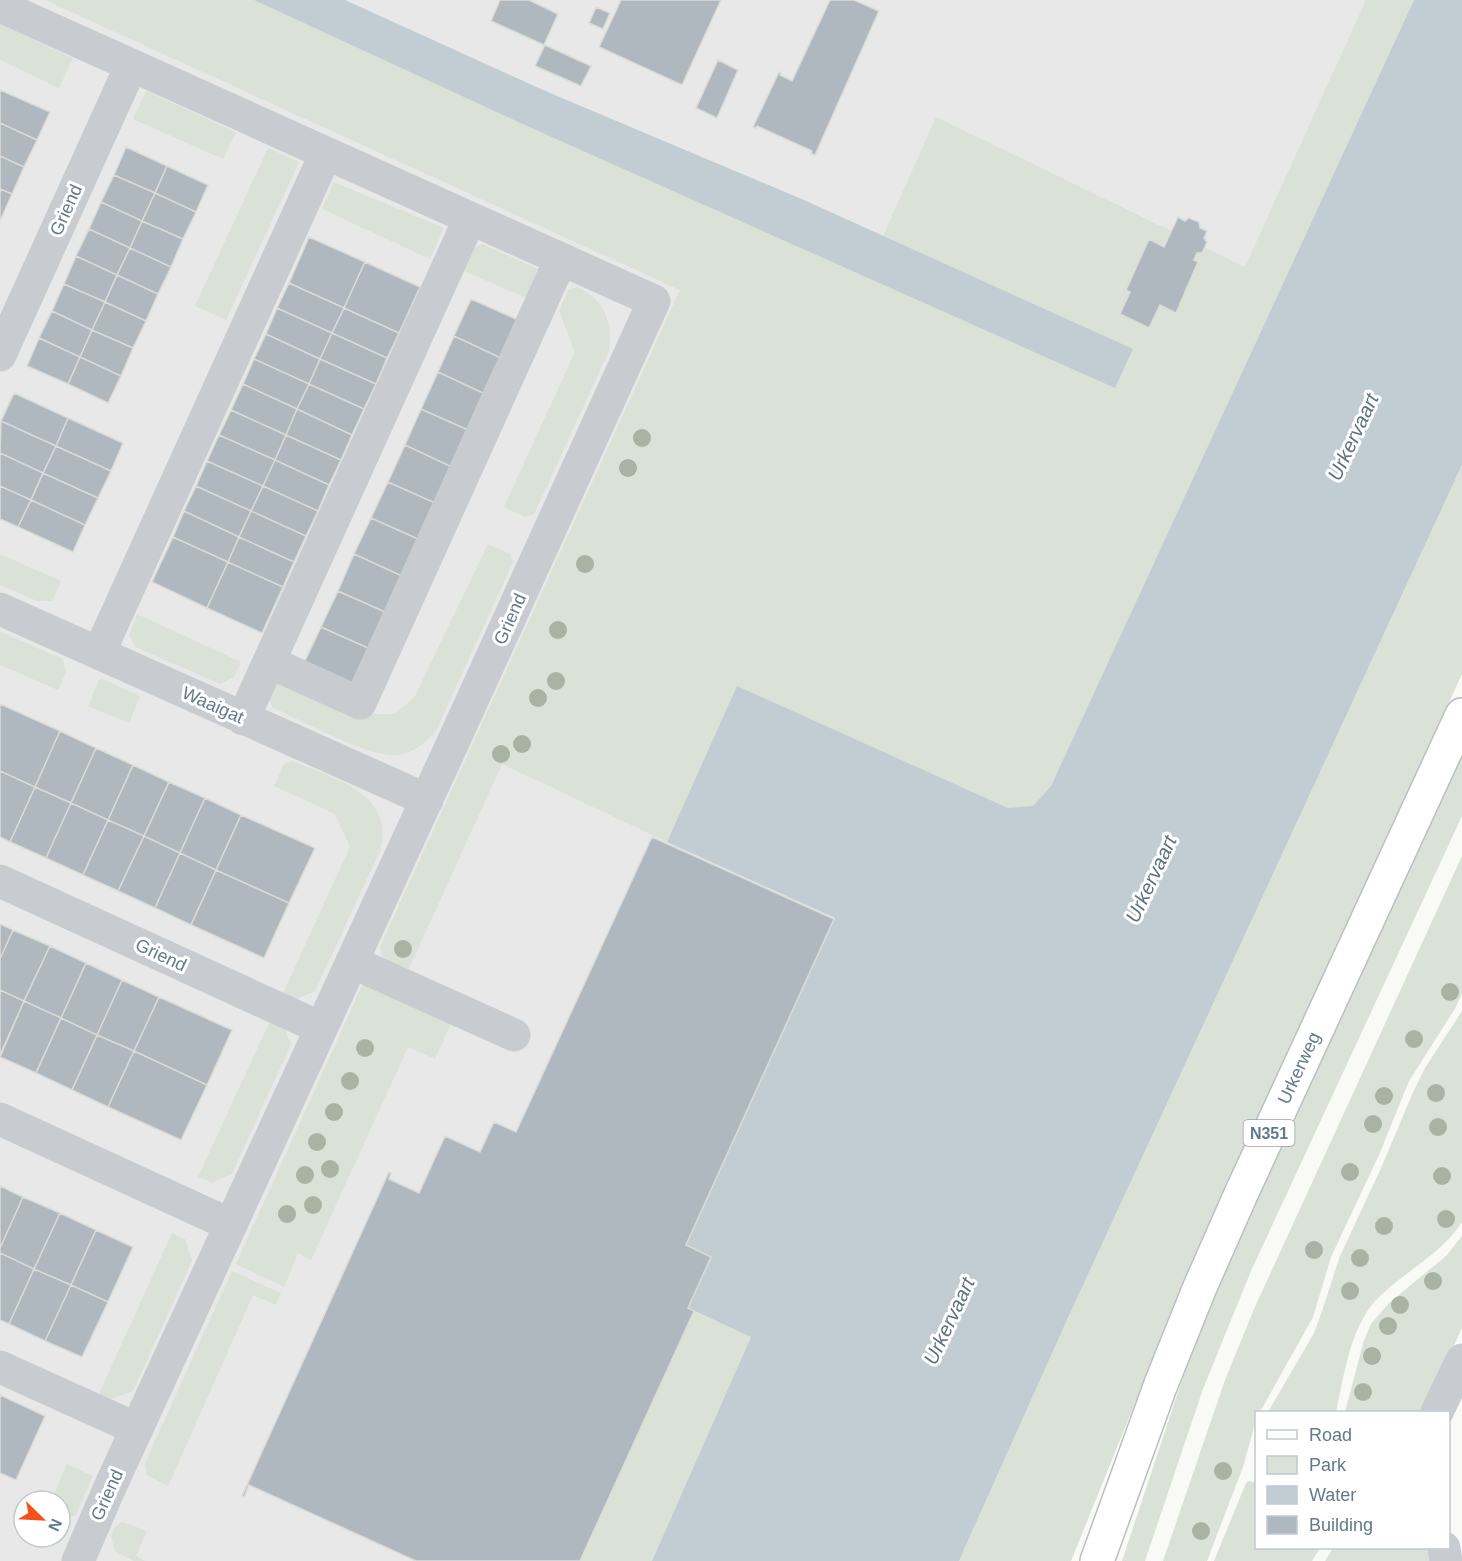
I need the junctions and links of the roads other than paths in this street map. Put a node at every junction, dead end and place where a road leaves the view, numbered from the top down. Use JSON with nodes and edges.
{"nodes":[{"id":1,"x":0,"y":6,"type":"edge"},
{"id":2,"x":131,"y":66,"type":"junction"},
{"id":3,"x":326,"y":153,"type":"junction"},
{"id":4,"x":470,"y":218,"type":"junction"},
{"id":5,"x":561,"y":259,"type":"junction"},
{"id":6,"x":0,"y":355,"type":"edge"},
{"id":7,"x":0,"y":609,"type":"edge"},
{"id":8,"x":99,"y":653,"type":"junction"},
{"id":9,"x":269,"y":662,"type":"junction"},
{"id":10,"x":1462,"y":715,"type":"edge"},
{"id":11,"x":243,"y":719,"type":"junction"},
{"id":12,"x":427,"y":800,"type":"junction"},
{"id":13,"x":0,"y":881,"type":"edge"},
{"id":14,"x":352,"y":962,"type":"junction"},
{"id":15,"x":321,"y":1028,"type":"junction"},
{"id":16,"x":514,"y":1035,"type":"dead end"},
{"id":17,"x":0,"y":1119,"type":"edge"},
{"id":18,"x":231,"y":1225,"type":"junction"},
{"id":19,"x":1462,"y":1360,"type":"edge"},
{"id":20,"x":0,"y":1367,"type":"edge"},
{"id":21,"x":1438,"y":1411,"type":"edge"},
{"id":22,"x":137,"y":1429,"type":"junction"},
{"id":23,"x":78,"y":1561,"type":"edge"},
{"id":24,"x":1097,"y":1561,"type":"edge"}],
"edges":[{"from":1,"to":2,"type":"street","name":"Griend"},
{"from":2,"to":3,"type":"street","name":"Griend"},
{"from":2,"to":6,"type":"street","name":"Griend"},
{"from":3,"to":4,"type":"street","name":"Griend"},
{"from":3,"to":8,"type":"street"},
{"from":4,"to":5,"type":"street","name":"Griend"},
{"from":4,"to":9,"type":"street"},
{"from":5,"to":9,"type":"street"},
{"from":5,"to":12,"type":"street","name":"Griend"},
{"from":7,"to":8,"type":"street","name":"Waaigat"},
{"from":8,"to":11,"type":"street","name":"Waaigat"},
{"from":9,"to":11,"type":"street"},
{"from":10,"to":24,"type":"main road","name":"Urkerweg","number":"N351"},
{"from":11,"to":12,"type":"street","name":"Waaigat"},
{"from":12,"to":14,"type":"street","name":"Griend"},
{"from":13,"to":15,"type":"street","name":"Griend"},
{"from":14,"to":15,"type":"street","name":"Griend"},
{"from":14,"to":16,"type":"street"},
{"from":15,"to":18,"type":"street","name":"Griend"},
{"from":17,"to":18,"type":"street"},
{"from":18,"to":22,"type":"street","name":"Griend"},
{"from":19,"to":21,"type":"street"},
{"from":20,"to":22,"type":"street"},
{"from":22,"to":23,"type":"street","name":"Griend"}]}
